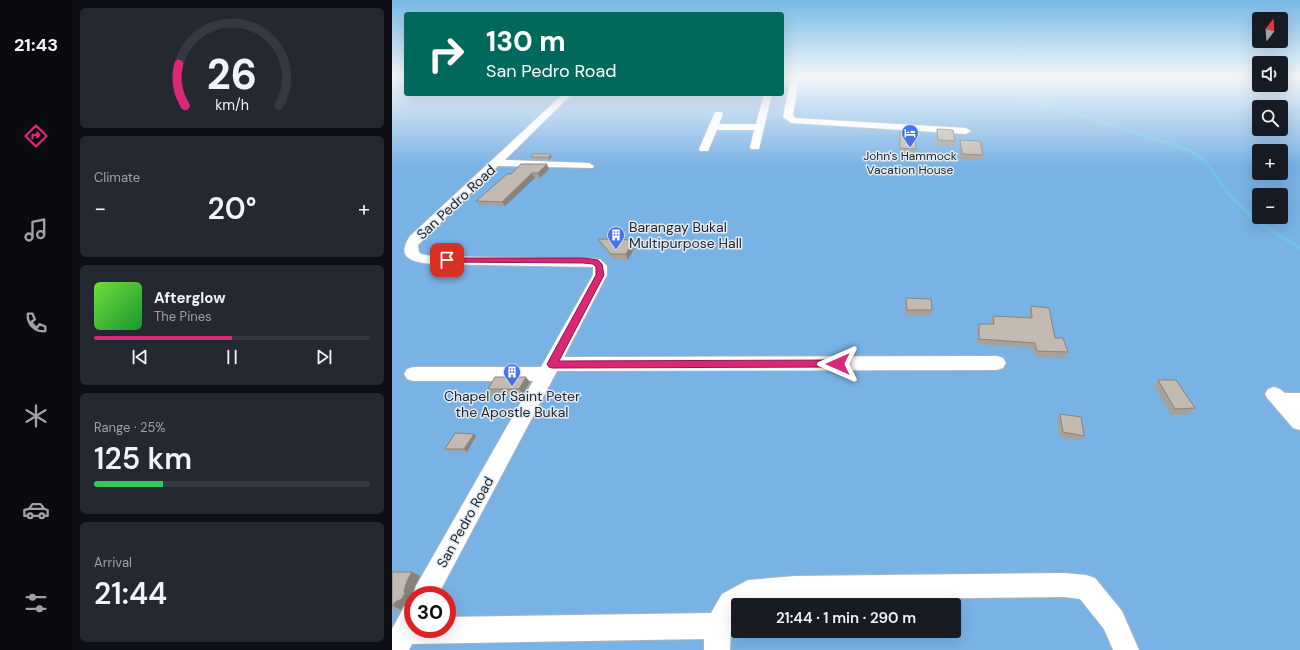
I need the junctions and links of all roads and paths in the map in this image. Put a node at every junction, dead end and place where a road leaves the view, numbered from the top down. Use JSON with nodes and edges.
{"nodes":[{"id":1,"x":555,"y":106,"type":"edge"},
{"id":2,"x":765,"y":106,"type":"edge"},
{"id":3,"x":790,"y":106,"type":"edge"},
{"id":4,"x":718,"y":114,"type":"dead end"},
{"id":5,"x":713,"y":127,"type":"junction"},
{"id":6,"x":760,"y":127,"type":"junction"},
{"id":7,"x":966,"y":131,"type":"dead end"},
{"id":8,"x":755,"y":147,"type":"dead end"},
{"id":9,"x":704,"y":149,"type":"dead end"},
{"id":10,"x":497,"y":162,"type":"junction"},
{"id":11,"x":589,"y":166,"type":"dead end"},
{"id":12,"x":998,"y":363,"type":"dead end"},
{"id":13,"x":549,"y":369,"type":"junction"},
{"id":14,"x":413,"y":374,"type":"dead end"},
{"id":15,"x":1300,"y":401,"type":"edge"},
{"id":16,"x":1300,"y":422,"type":"edge"},
{"id":17,"x":430,"y":586,"type":"edge"},
{"id":18,"x":456,"y":633,"type":"edge"},
{"id":19,"x":718,"y":638,"type":"edge"},
{"id":20,"x":1126,"y":650,"type":"edge"}],
"edges":[{"from":1,"to":10,"type":"street","name":"San Pedro Road"},
{"from":2,"to":6,"type":"street"},
{"from":3,"to":7,"type":"street"},
{"from":4,"to":5,"type":"street"},
{"from":5,"to":6,"type":"street"},
{"from":5,"to":9,"type":"street"},
{"from":6,"to":8,"type":"street"},
{"from":10,"to":11,"type":"street"},
{"from":10,"to":13,"type":"street","name":"San Pedro Road"},
{"from":12,"to":13,"type":"street"},
{"from":13,"to":14,"type":"street"},
{"from":13,"to":17,"type":"street","name":"San Pedro Road"},
{"from":15,"to":16,"type":"street"},
{"from":18,"to":19,"type":"street"},
{"from":19,"to":20,"type":"street"}]}
